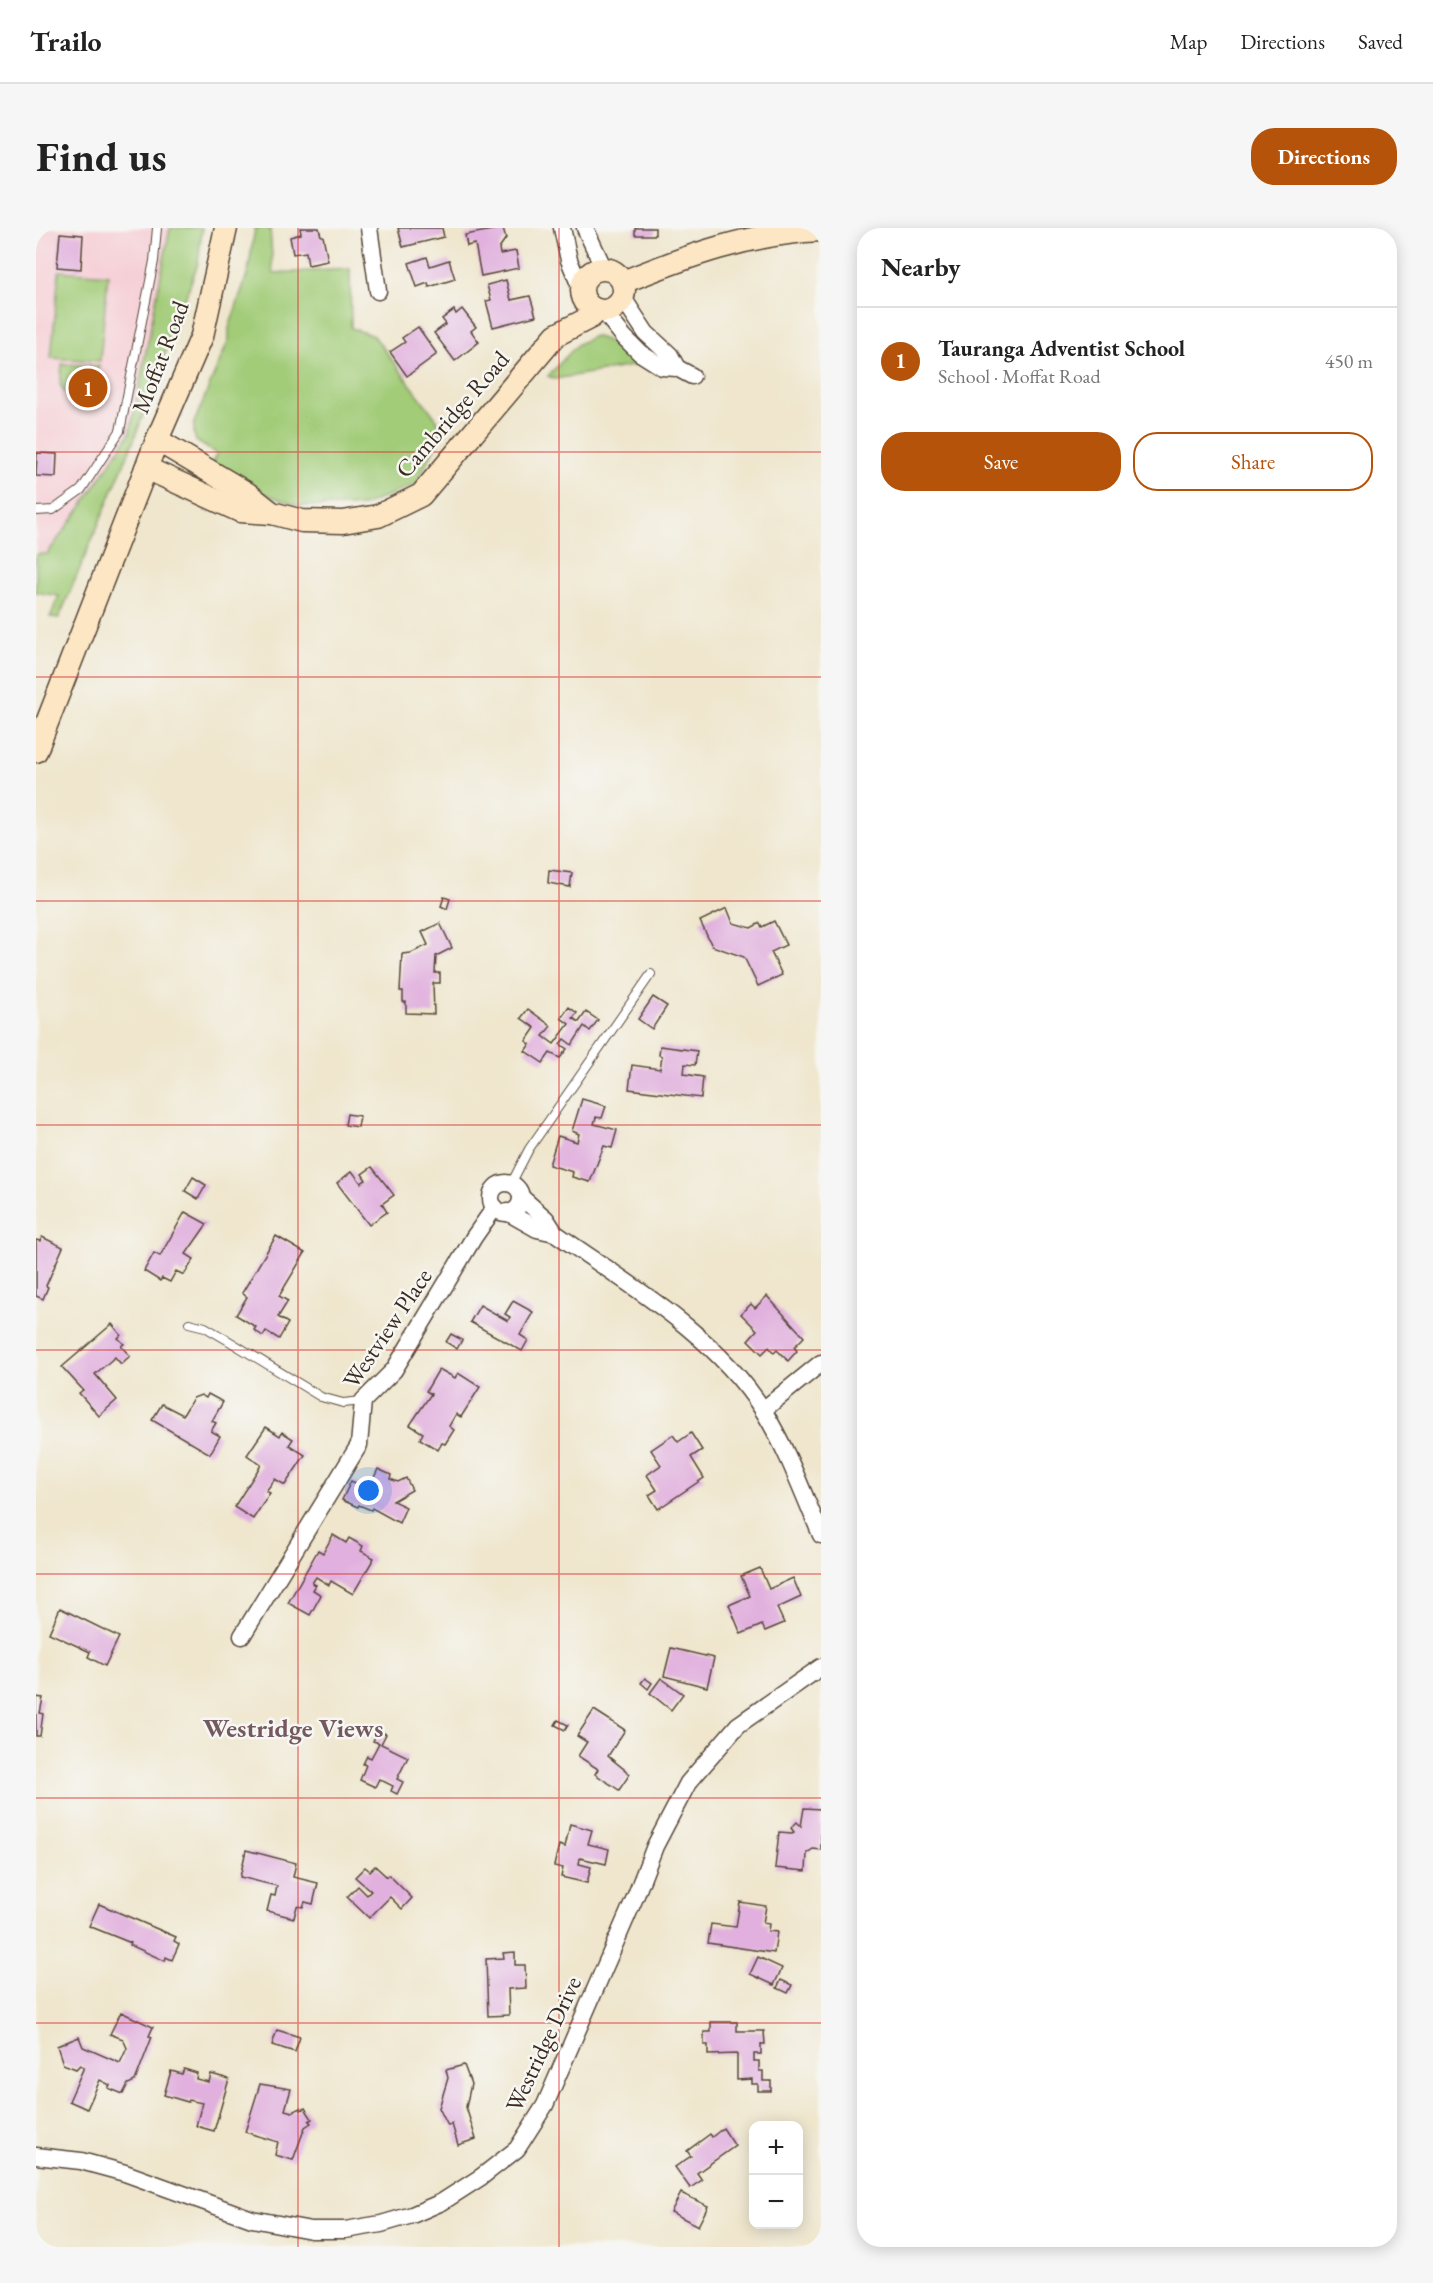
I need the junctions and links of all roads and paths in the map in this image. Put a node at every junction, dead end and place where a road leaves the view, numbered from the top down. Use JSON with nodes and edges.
{"nodes":[{"id":1,"x":157,"y":228,"type":"edge"},
{"id":2,"x":226,"y":228,"type":"edge"},
{"id":3,"x":369,"y":228,"type":"edge"},
{"id":4,"x":562,"y":228,"type":"edge"},
{"id":5,"x":585,"y":228,"type":"edge"},
{"id":6,"x":821,"y":230,"type":"edge"},
{"id":7,"x":603,"y":269,"type":"junction"},
{"id":8,"x":623,"y":290,"type":"junction"},
{"id":9,"x":378,"y":291,"type":"dead end"},
{"id":10,"x":592,"y":303,"type":"junction"},
{"id":11,"x":157,"y":440,"type":"junction"},
{"id":12,"x":146,"y":468,"type":"junction"},
{"id":13,"x":36,"y":511,"type":"edge"},
{"id":14,"x":272,"y":513,"type":"junction"},
{"id":15,"x":36,"y":751,"type":"edge"},
{"id":16,"x":651,"y":974,"type":"dead end"},
{"id":17,"x":516,"y":1190,"type":"junction"},
{"id":18,"x":501,"y":1210,"type":"junction"},
{"id":19,"x":555,"y":1233,"type":"junction"},
{"id":20,"x":189,"y":1323,"type":"dead end"},
{"id":21,"x":821,"y":1364,"type":"edge"},
{"id":22,"x":363,"y":1401,"type":"junction"},
{"id":23,"x":763,"y":1410,"type":"junction"},
{"id":24,"x":821,"y":1535,"type":"edge"},
{"id":25,"x":242,"y":1636,"type":"dead end"},
{"id":26,"x":821,"y":1667,"type":"edge"},
{"id":27,"x":36,"y":2156,"type":"edge"}],
"edges":[{"from":1,"to":13,"type":"lane"},
{"from":2,"to":11,"type":"main road","name":"Moffat Road"},
{"from":3,"to":9,"type":"street"},
{"from":4,"to":10,"type":"street"},
{"from":5,"to":7,"type":"street"},
{"from":6,"to":8,"type":"main road"},
{"from":7,"to":8,"type":"main road"},
{"from":7,"to":10,"type":"main road"},
{"from":8,"to":10,"type":"main road"},
{"from":8,"to":10,"type":"street"},
{"from":10,"to":14,"type":"main road","name":"Cambridge Road"},
{"from":11,"to":12,"type":"main road","name":"Moffat Road"},
{"from":11,"to":14,"type":"main road","name":"Cambridge Road"},
{"from":12,"to":14,"type":"main road","name":"Cambridge Road"},
{"from":12,"to":15,"type":"main road"},
{"from":16,"to":17,"type":"lane"},
{"from":17,"to":18,"type":"street"},
{"from":17,"to":18,"type":"street"},
{"from":17,"to":19,"type":"street"},
{"from":18,"to":19,"type":"street"},
{"from":18,"to":22,"type":"street","name":"Westview Place"},
{"from":19,"to":23,"type":"street"},
{"from":20,"to":22,"type":"lane"},
{"from":21,"to":23,"type":"street"},
{"from":22,"to":25,"type":"street","name":"Westview Place"},
{"from":23,"to":24,"type":"street"},
{"from":26,"to":27,"type":"street","name":"Westridge Drive"}]}
